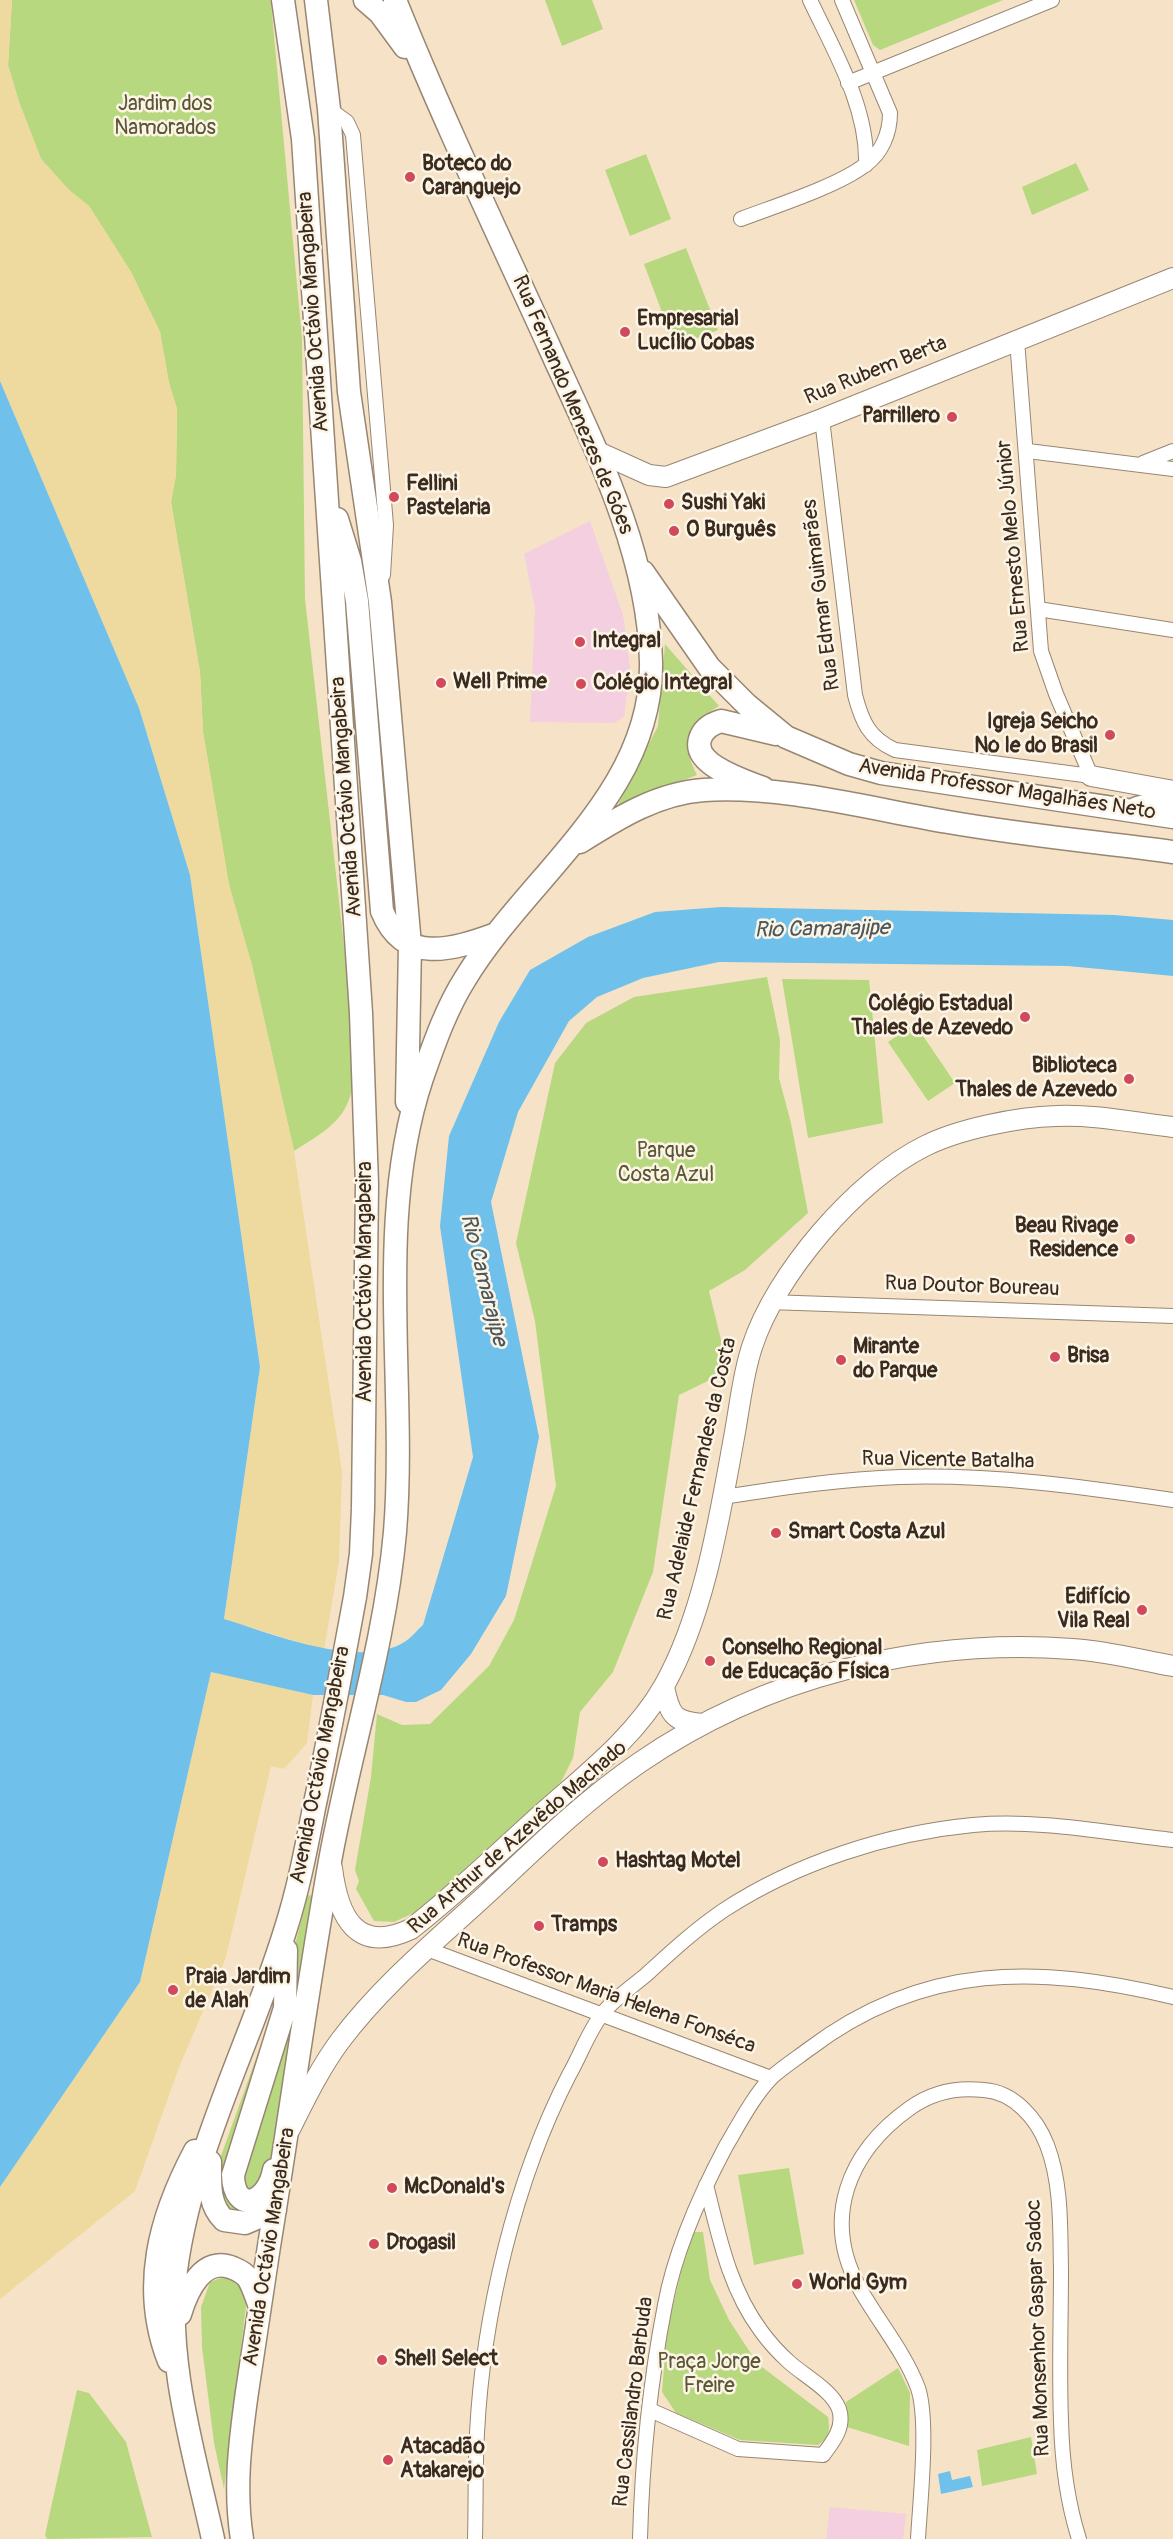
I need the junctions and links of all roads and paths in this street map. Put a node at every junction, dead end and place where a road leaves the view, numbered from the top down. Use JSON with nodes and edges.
{"nodes":[{"id":1,"x":283,"y":0,"type":"edge"},
{"id":2,"x":365,"y":0,"type":"edge"},
{"id":3,"x":395,"y":0,"type":"edge"},
{"id":4,"x":810,"y":0,"type":"edge"},
{"id":5,"x":842,"y":0,"type":"edge"},
{"id":6,"x":1052,"y":0,"type":"edge"},
{"id":7,"x":320,"y":2,"type":"edge"},
{"id":8,"x":293,"y":68,"type":"junction"},
{"id":9,"x":874,"y":71,"type":"junction"},
{"id":10,"x":426,"y":78,"type":"junction"},
{"id":11,"x":848,"y":83,"type":"junction"},
{"id":12,"x":866,"y":165,"type":"junction"},
{"id":13,"x":741,"y":219,"type":"dead end"},
{"id":14,"x":1173,"y":278,"type":"edge"},
{"id":15,"x":1017,"y":340,"type":"junction"},
{"id":16,"x":822,"y":419,"type":"junction"},
{"id":17,"x":596,"y":451,"type":"junction"},
{"id":18,"x":1028,"y":451,"type":"junction"},
{"id":19,"x":1173,"y":451,"type":"edge"},
{"id":20,"x":1141,"y":464,"type":"junction"},
{"id":21,"x":1173,"y":469,"type":"edge"},
{"id":22,"x":325,"y":480,"type":"junction"},
{"id":23,"x":639,"y":566,"type":"junction"},
{"id":24,"x":1038,"y":609,"type":"junction"},
{"id":25,"x":1173,"y":630,"type":"edge"},
{"id":26,"x":786,"y":737,"type":"junction"},
{"id":27,"x":895,"y":750,"type":"joint"},
{"id":28,"x":1091,"y":776,"type":"junction"},
{"id":29,"x":1173,"y":791,"type":"edge"},
{"id":30,"x":778,"y":794,"type":"junction"},
{"id":31,"x":1173,"y":798,"type":"edge"},
{"id":32,"x":1128,"y":810,"type":"junction"},
{"id":33,"x":1173,"y":817,"type":"edge"},
{"id":34,"x":571,"y":848,"type":"junction"},
{"id":35,"x":1173,"y":852,"type":"edge"},
{"id":36,"x":496,"y":934,"type":"junction"},
{"id":37,"x":410,"y":945,"type":"junction"},
{"id":38,"x":1173,"y":1127,"type":"edge"},
{"id":39,"x":406,"y":1137,"type":"junction"},
{"id":40,"x":769,"y":1302,"type":"junction"},
{"id":41,"x":1173,"y":1316,"type":"edge"},
{"id":42,"x":723,"y":1497,"type":"junction"},
{"id":43,"x":1173,"y":1500,"type":"edge"},
{"id":44,"x":1173,"y":1666,"type":"edge"},
{"id":45,"x":664,"y":1687,"type":"junction"},
{"id":46,"x":704,"y":1724,"type":"junction"},
{"id":47,"x":1173,"y":1840,"type":"edge"},
{"id":48,"x":331,"y":1857,"type":"junction"},
{"id":49,"x":286,"y":1930,"type":"junction"},
{"id":50,"x":427,"y":1949,"type":"junction"},
{"id":51,"x":314,"y":1966,"type":"junction"},
{"id":52,"x":1173,"y":1997,"type":"edge"},
{"id":53,"x":602,"y":2014,"type":"junction"},
{"id":54,"x":771,"y":2078,"type":"junction"},
{"id":55,"x":214,"y":2122,"type":"junction"},
{"id":56,"x":287,"y":2134,"type":"junction"},
{"id":57,"x":706,"y":2185,"type":"junction"},
{"id":58,"x":275,"y":2210,"type":"junction"},
{"id":59,"x":259,"y":2304,"type":"junction"},
{"id":60,"x":177,"y":2340,"type":"junction"},
{"id":61,"x":179,"y":2386,"type":"junction"},
{"id":62,"x":650,"y":2410,"type":"junction"},
{"id":63,"x":213,"y":2539,"type":"edge"},
{"id":64,"x":242,"y":2539,"type":"edge"},
{"id":65,"x":475,"y":2539,"type":"edge"},
{"id":66,"x":640,"y":2539,"type":"edge"},
{"id":67,"x":918,"y":2539,"type":"edge"},
{"id":68,"x":1079,"y":2539,"type":"edge"}],
"edges":[{"from":1,"to":8,"type":"main road","name":"Avenida Octávio Mangabeira"},
{"from":2,"to":10,"type":"main road"},
{"from":3,"to":10,"type":"main road","name":"Rua Fernando Menezes de Góes"},
{"from":4,"to":11,"type":"street"},
{"from":5,"to":9,"type":"street"},
{"from":6,"to":9,"type":"street"},
{"from":7,"to":8,"type":"main road"},
{"from":7,"to":37,"type":"main road","name":"Avenida Octávio Mangabeira"},
{"from":8,"to":22,"type":"main road","name":"Avenida Octávio Mangabeira"},
{"from":9,"to":11,"type":"street"},
{"from":9,"to":12,"type":"street"},
{"from":10,"to":17,"type":"main road","name":"Rua Fernando Menezes de Góes"},
{"from":11,"to":12,"type":"street"},
{"from":12,"to":13,"type":"street"},
{"from":14,"to":15,"type":"street","name":"Rua Rubem Berta"},
{"from":15,"to":16,"type":"street","name":"Rua Rubem Berta"},
{"from":15,"to":18,"type":"street","name":"Rua Ernesto Melo Júnior"},
{"from":16,"to":17,"type":"street","name":"Rua Rubem Berta"},
{"from":16,"to":27,"type":"street","name":"Rua Edmar Guimarães"},
{"from":17,"to":23,"type":"main road","name":"Rua Fernando Menezes de Góes"},
{"from":18,"to":20,"type":"street"},
{"from":18,"to":24,"type":"street","name":"Rua Ernesto Melo Júnior"},
{"from":19,"to":20,"type":"street"},
{"from":20,"to":21,"type":"street"},
{"from":22,"to":37,"type":"main road"},
{"from":22,"to":49,"type":"main road","name":"Avenida Octávio Mangabeira"},
{"from":23,"to":26,"type":"main road","name":"Avenida Professor Magalhães Neto"},
{"from":23,"to":34,"type":"main road","name":"Rua Fernando Menezes de Góes"},
{"from":24,"to":25,"type":"street"},
{"from":24,"to":28,"type":"street","name":"Rua Ernesto Melo Júnior"},
{"from":26,"to":30,"type":"main road"},
{"from":26,"to":32,"type":"main road","name":"Avenida Professor Magalhães Neto"},
{"from":27,"to":28,"type":"street","name":"Avenida Professor Magalhães Neto"},
{"from":28,"to":29,"type":"street","name":"Avenida Professor Magalhães Neto"},
{"from":30,"to":34,"type":"main road","name":"Avenida Professor Magalhães Neto"},
{"from":30,"to":35,"type":"main road","name":"Avenida Professor Magalhães Neto"},
{"from":31,"to":32,"type":"main road"},
{"from":32,"to":33,"type":"main road","name":"Avenida Professor Magalhães Neto"},
{"from":34,"to":36,"type":"main road","name":"Avenida Octávio Mangabeira"},
{"from":36,"to":37,"type":"main road"},
{"from":36,"to":39,"type":"main road","name":"Avenida Octávio Mangabeira"},
{"from":37,"to":39,"type":"main road","name":"Avenida Octávio Mangabeira"},
{"from":38,"to":40,"type":"street","name":"Rua Adelaide Fernandes da Costa"},
{"from":39,"to":48,"type":"main road","name":"Avenida Octávio Mangabeira"},
{"from":40,"to":41,"type":"street","name":"Rua Doutor Boureau"},
{"from":40,"to":42,"type":"street","name":"Rua Adelaide Fernandes da Costa"},
{"from":42,"to":43,"type":"street","name":"Rua Vicente Batalha"},
{"from":42,"to":45,"type":"street","name":"Rua Adelaide Fernandes da Costa"},
{"from":44,"to":46,"type":"street","name":"Rua Arthur de Azevêdo Machado"},
{"from":45,"to":46,"type":"street"},
{"from":45,"to":48,"type":"street","name":"Rua Adelaide Fernandes da Costa"},
{"from":46,"to":50,"type":"street","name":"Rua Arthur de Azevêdo Machado"},
{"from":47,"to":53,"type":"street"},
{"from":48,"to":51,"type":"main road","name":"Avenida Octávio Mangabeira"},
{"from":49,"to":51,"type":"main road"},
{"from":49,"to":55,"type":"main road","name":"Avenida Octávio Mangabeira"},
{"from":50,"to":53,"type":"street","name":"Rua Professor Maria Helena Fonséca"},
{"from":50,"to":56,"type":"street","name":"Rua Arthur de Azevêdo Machado"},
{"from":51,"to":56,"type":"main road","name":"Avenida Octávio Mangabeira"},
{"from":52,"to":54,"type":"street","name":"Rua Cassilandro Barbuda"},
{"from":53,"to":54,"type":"street","name":"Rua Professor Maria Helena Fonséca"},
{"from":53,"to":65,"type":"street"},
{"from":54,"to":57,"type":"street","name":"Rua Cassilandro Barbuda"},
{"from":55,"to":58,"type":"main road"},
{"from":55,"to":60,"type":"main road","name":"Avenida Octávio Mangabeira"},
{"from":55,"to":61,"type":"main road"},
{"from":56,"to":58,"type":"main road","name":"Avenida Octávio Mangabeira"},
{"from":57,"to":62,"type":"street","name":"Rua Cassilandro Barbuda"},
{"from":57,"to":62,"type":"street"},
{"from":58,"to":59,"type":"main road","name":"Avenida Octávio Mangabeira"},
{"from":59,"to":60,"type":"main road"},
{"from":59,"to":64,"type":"main road","name":"Avenida Octávio Mangabeira"},
{"from":60,"to":61,"type":"main road","name":"Avenida Octávio Mangabeira"},
{"from":61,"to":63,"type":"main road","name":"Avenida Octávio Mangabeira"},
{"from":62,"to":66,"type":"street","name":"Rua Cassilandro Barbuda"},
{"from":67,"to":68,"type":"street","name":"Rua Monsenhor Gaspar Sadoc"}]}
